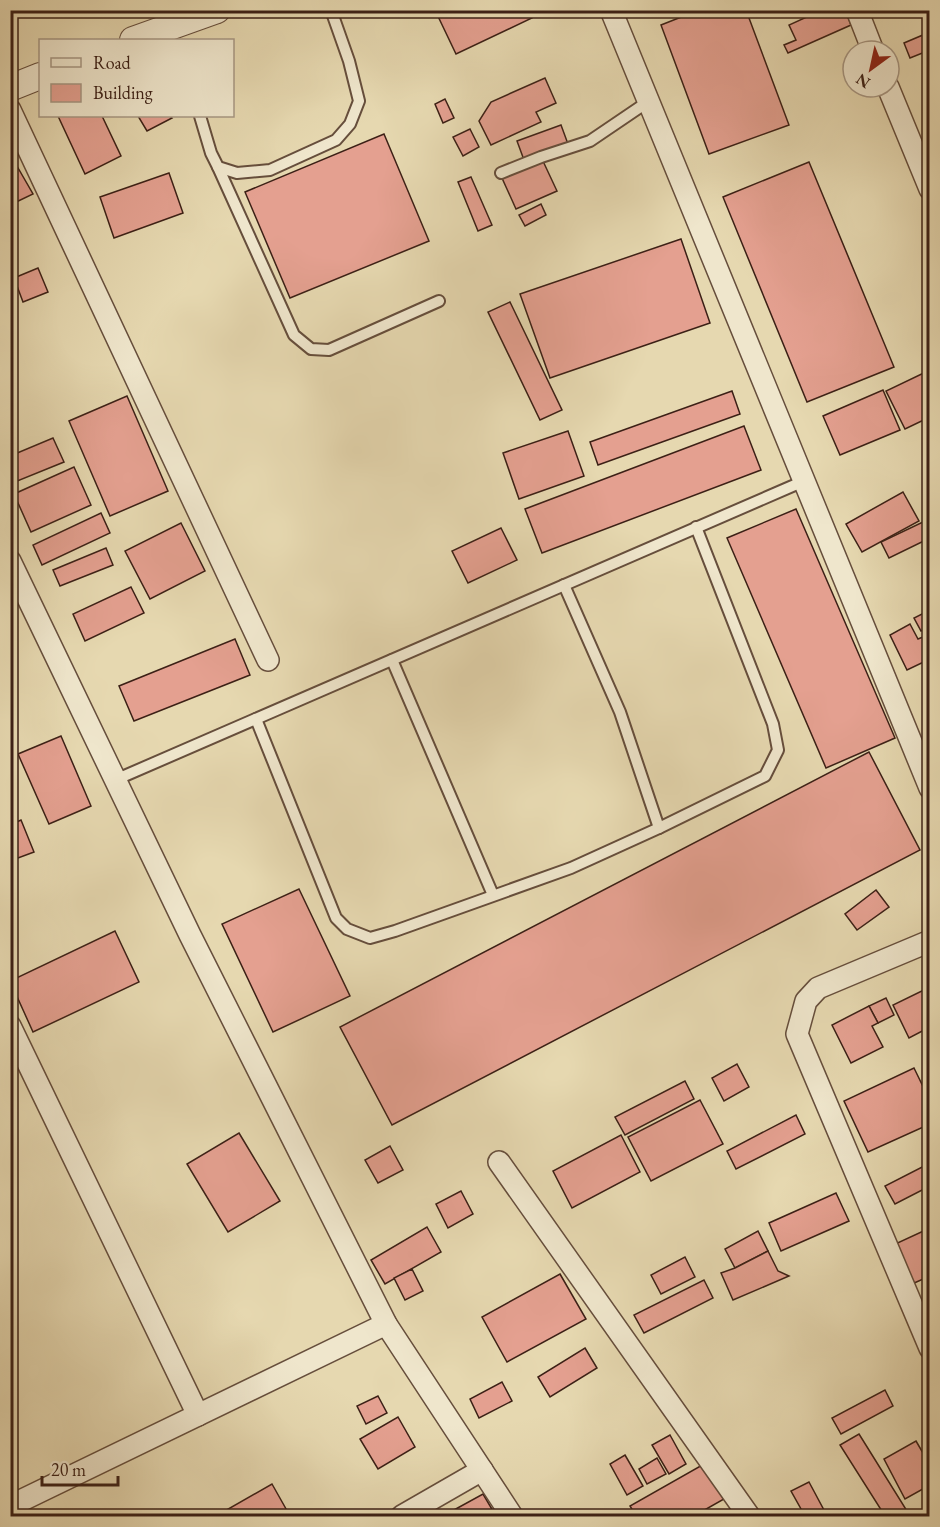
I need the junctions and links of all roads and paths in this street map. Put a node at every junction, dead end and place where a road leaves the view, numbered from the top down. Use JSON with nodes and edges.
{"nodes":[{"id":1,"x":331,"y":10,"type":"edge"},
{"id":2,"x":611,"y":10,"type":"edge"},
{"id":3,"x":857,"y":10,"type":"edge"},
{"id":4,"x":212,"y":11,"type":"edge"},
{"id":5,"x":138,"y":39,"type":"edge"},
{"id":6,"x":868,"y":39,"type":"edge"},
{"id":7,"x":39,"y":76,"type":"edge"},
{"id":8,"x":10,"y":88,"type":"edge"},
{"id":9,"x":893,"y":99,"type":"edge"},
{"id":10,"x":649,"y":101,"type":"junction"},
{"id":11,"x":10,"y":110,"type":"edge"},
{"id":12,"x":200,"y":117,"type":"edge"},
{"id":13,"x":218,"y":167,"type":"junction"},
{"id":14,"x":501,"y":174,"type":"dead end"},
{"id":15,"x":930,"y":189,"type":"edge"},
{"id":16,"x":439,"y":301,"type":"dead end"},
{"id":17,"x":804,"y":481,"type":"junction"},
{"id":18,"x":696,"y":527,"type":"junction"},
{"id":19,"x":10,"y":561,"type":"edge"},
{"id":20,"x":564,"y":585,"type":"junction"},
{"id":21,"x":268,"y":660,"type":"dead end"},
{"id":22,"x":392,"y":660,"type":"junction"},
{"id":23,"x":256,"y":718,"type":"junction"},
{"id":24,"x":115,"y":780,"type":"junction"},
{"id":25,"x":930,"y":788,"type":"edge"},
{"id":26,"x":659,"y":828,"type":"junction"},
{"id":27,"x":493,"y":895,"type":"junction"},
{"id":28,"x":930,"y":941,"type":"edge"},
{"id":29,"x":10,"y":1026,"type":"edge"},
{"id":30,"x":499,"y":1162,"type":"dead end"},
{"id":31,"x":386,"y":1324,"type":"junction"},
{"id":32,"x":930,"y":1348,"type":"edge"},
{"id":33,"x":198,"y":1415,"type":"junction"},
{"id":34,"x":482,"y":1470,"type":"junction"},
{"id":35,"x":10,"y":1506,"type":"edge"},
{"id":36,"x":402,"y":1516,"type":"edge"},
{"id":37,"x":512,"y":1516,"type":"edge"},
{"id":38,"x":749,"y":1516,"type":"edge"}],
"edges":[{"from":1,"to":13,"type":"lane"},
{"from":2,"to":10,"type":"street"},
{"from":3,"to":6,"type":"street"},
{"from":4,"to":5,"type":"street"},
{"from":7,"to":8,"type":"street"},
{"from":9,"to":15,"type":"street"},
{"from":10,"to":14,"type":"lane"},
{"from":10,"to":17,"type":"street"},
{"from":11,"to":21,"type":"street"},
{"from":12,"to":13,"type":"lane"},
{"from":13,"to":16,"type":"lane"},
{"from":17,"to":18,"type":"lane"},
{"from":17,"to":25,"type":"street"},
{"from":18,"to":20,"type":"lane"},
{"from":18,"to":26,"type":"lane"},
{"from":19,"to":24,"type":"street"},
{"from":20,"to":22,"type":"lane"},
{"from":20,"to":26,"type":"lane"},
{"from":22,"to":23,"type":"lane"},
{"from":22,"to":27,"type":"lane"},
{"from":23,"to":24,"type":"lane"},
{"from":23,"to":27,"type":"lane"},
{"from":24,"to":31,"type":"street"},
{"from":26,"to":27,"type":"lane"},
{"from":28,"to":32,"type":"street"},
{"from":29,"to":33,"type":"street"},
{"from":30,"to":38,"type":"street"},
{"from":31,"to":33,"type":"street"},
{"from":31,"to":34,"type":"street"},
{"from":33,"to":35,"type":"street"},
{"from":34,"to":36,"type":"street"},
{"from":34,"to":37,"type":"street"}]}
